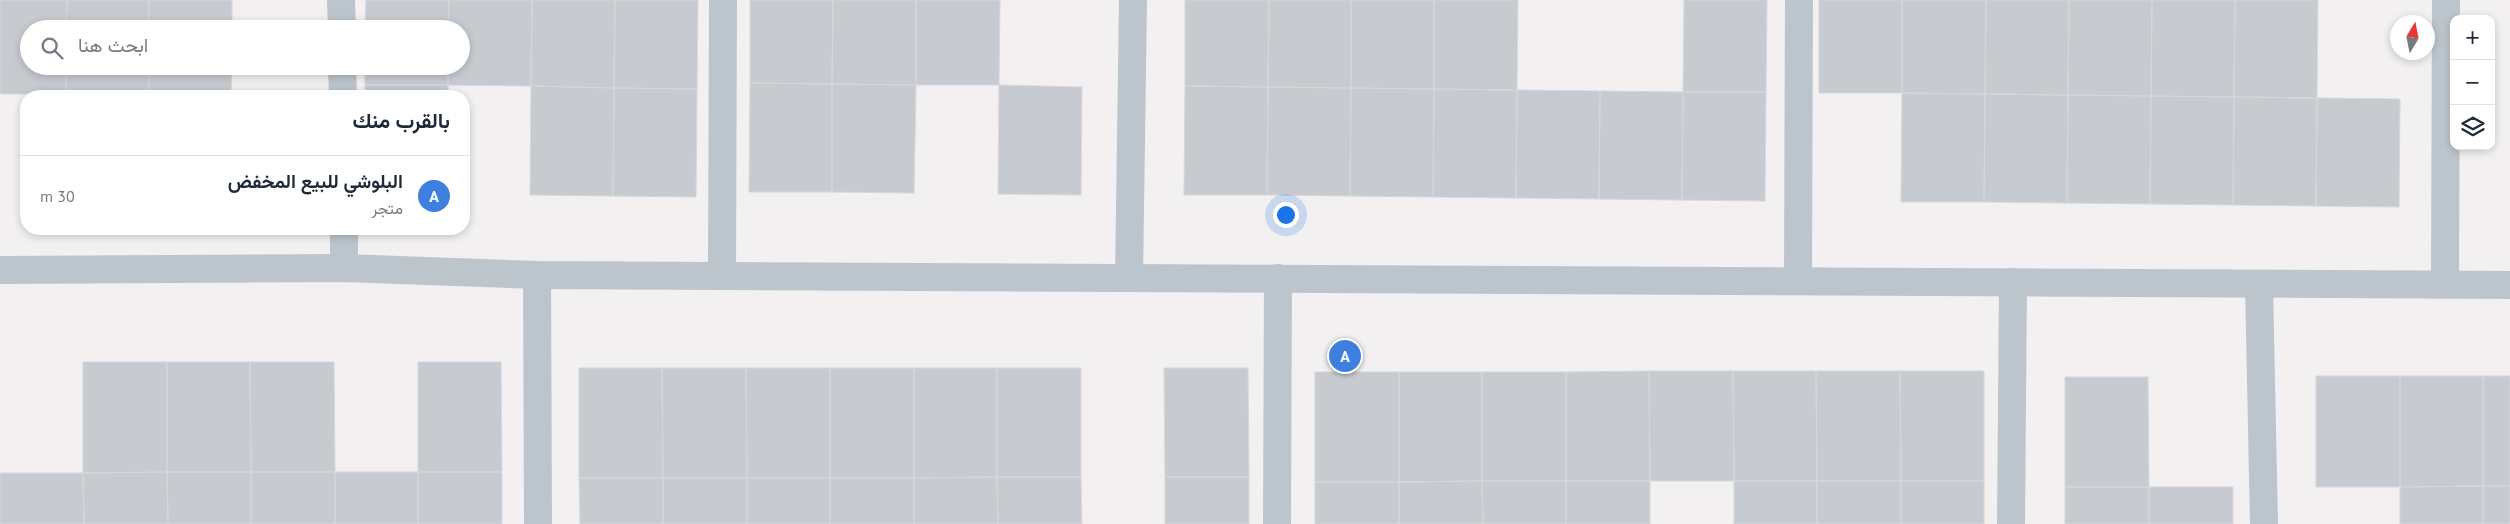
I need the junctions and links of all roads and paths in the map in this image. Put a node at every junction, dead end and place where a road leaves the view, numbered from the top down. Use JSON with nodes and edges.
{"nodes":[{"id":1,"x":341,"y":0,"type":"edge"},
{"id":2,"x":723,"y":0,"type":"edge"},
{"id":3,"x":1133,"y":0,"type":"edge"},
{"id":4,"x":1799,"y":0,"type":"edge"},
{"id":5,"x":2446,"y":0,"type":"edge"},
{"id":6,"x":342,"y":20,"type":"edge"},
{"id":7,"x":342,"y":75,"type":"edge"},
{"id":8,"x":343,"y":90,"type":"edge"},
{"id":9,"x":344,"y":235,"type":"edge"},
{"id":10,"x":344,"y":268,"type":"junction"},
{"id":11,"x":0,"y":270,"type":"edge"},
{"id":12,"x":537,"y":275,"type":"junction"},
{"id":13,"x":722,"y":276,"type":"junction"},
{"id":14,"x":1129,"y":278,"type":"junction"},
{"id":15,"x":1278,"y":278,"type":"junction"},
{"id":16,"x":1798,"y":281,"type":"junction"},
{"id":17,"x":2013,"y":282,"type":"junction"},
{"id":18,"x":2259,"y":284,"type":"junction"},
{"id":19,"x":2445,"y":284,"type":"junction"},
{"id":20,"x":2510,"y":285,"type":"edge"},
{"id":21,"x":538,"y":524,"type":"edge"},
{"id":22,"x":1277,"y":524,"type":"edge"},
{"id":23,"x":2011,"y":524,"type":"edge"},
{"id":24,"x":2264,"y":524,"type":"edge"}],
"edges":[{"from":1,"to":6,"type":"street"},
{"from":2,"to":13,"type":"street"},
{"from":3,"to":14,"type":"street"},
{"from":4,"to":16,"type":"street"},
{"from":5,"to":19,"type":"street"},
{"from":7,"to":8,"type":"street"},
{"from":9,"to":10,"type":"street"},
{"from":10,"to":11,"type":"street"},
{"from":10,"to":12,"type":"street"},
{"from":12,"to":13,"type":"street"},
{"from":12,"to":21,"type":"street"},
{"from":13,"to":14,"type":"street"},
{"from":14,"to":15,"type":"street"},
{"from":15,"to":16,"type":"street"},
{"from":15,"to":22,"type":"street"},
{"from":16,"to":17,"type":"street"},
{"from":17,"to":18,"type":"street"},
{"from":17,"to":23,"type":"street"},
{"from":18,"to":19,"type":"street"},
{"from":18,"to":24,"type":"street"},
{"from":19,"to":20,"type":"street"}]}
